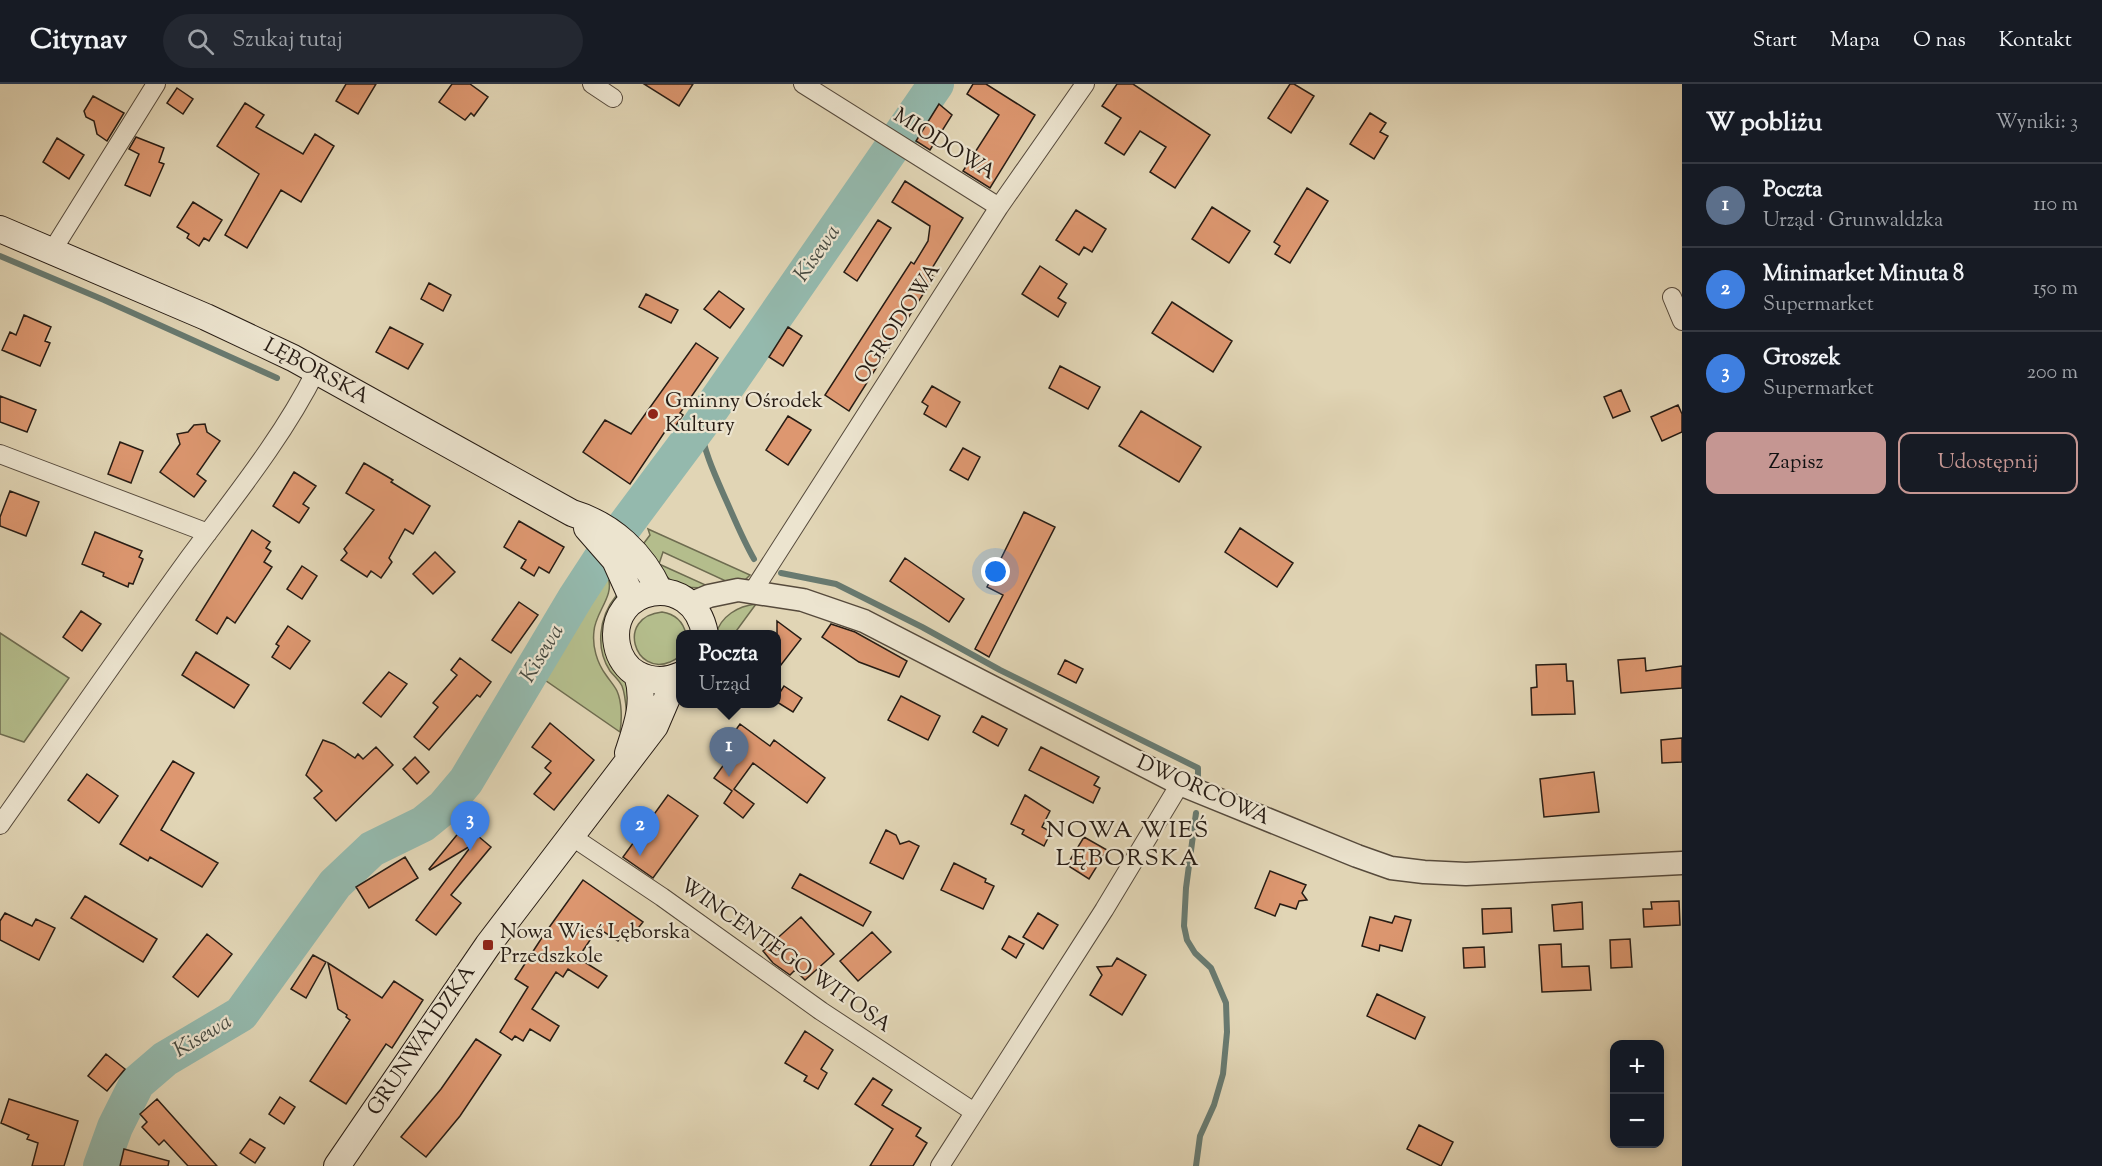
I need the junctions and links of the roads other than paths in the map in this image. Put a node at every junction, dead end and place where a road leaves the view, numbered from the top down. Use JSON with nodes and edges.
{"nodes":[{"id":1,"x":156,"y":84,"type":"edge"},
{"id":2,"x":592,"y":84,"type":"edge"},
{"id":3,"x":803,"y":84,"type":"edge"},
{"id":4,"x":1085,"y":84,"type":"edge"},
{"id":5,"x":613,"y":98,"type":"dead end"},
{"id":6,"x":999,"y":207,"type":"junction"},
{"id":7,"x":0,"y":229,"type":"edge"},
{"id":8,"x":52,"y":251,"type":"junction"},
{"id":9,"x":1672,"y":297,"type":"dead end"},
{"id":10,"x":1682,"y":321,"type":"edge"},
{"id":11,"x":316,"y":371,"type":"junction"},
{"id":12,"x":0,"y":454,"type":"edge"},
{"id":13,"x":208,"y":533,"type":"junction"},
{"id":14,"x":620,"y":552,"type":"junction"},
{"id":15,"x":753,"y":591,"type":"junction"},
{"id":16,"x":660,"y":592,"type":"junction"},
{"id":17,"x":633,"y":600,"type":"junction"},
{"id":18,"x":699,"y":620,"type":"edge"},
{"id":19,"x":637,"y":674,"type":"junction"},
{"id":20,"x":676,"y":677,"type":"edge"},
{"id":21,"x":618,"y":775,"type":"junction"},
{"id":22,"x":1180,"y":784,"type":"junction"},
{"id":23,"x":0,"y":825,"type":"edge"},
{"id":24,"x":571,"y":836,"type":"junction"},
{"id":25,"x":1682,"y":863,"type":"edge"},
{"id":26,"x":974,"y":1112,"type":"junction"},
{"id":27,"x":337,"y":1166,"type":"edge"},
{"id":28,"x":940,"y":1166,"type":"edge"}],
"edges":[{"from":1,"to":8,"type":"street"},
{"from":2,"to":5,"type":"street"},
{"from":3,"to":6,"type":"street","name":"MIODOWA"},
{"from":4,"to":6,"type":"street","name":"OGRODOWA"},
{"from":6,"to":15,"type":"street","name":"OGRODOWA"},
{"from":7,"to":8,"type":"main road","name":"LĘBORSKA"},
{"from":8,"to":11,"type":"main road","name":"LĘBORSKA"},
{"from":9,"to":10,"type":"street"},
{"from":11,"to":13,"type":"street"},
{"from":11,"to":14,"type":"main road","name":"LĘBORSKA"},
{"from":12,"to":13,"type":"street"},
{"from":13,"to":23,"type":"street"},
{"from":14,"to":16,"type":"main road","name":"LĘBORSKA"},
{"from":14,"to":17,"type":"main road","name":"LĘBORSKA"},
{"from":15,"to":18,"type":"street"},
{"from":15,"to":22,"type":"street","name":"DWORCOWA"},
{"from":16,"to":17,"type":"main road"},
{"from":16,"to":18,"type":"main road"},
{"from":17,"to":19,"type":"main road"},
{"from":19,"to":20,"type":"main road"},
{"from":19,"to":21,"type":"main road","name":"GRUNWALDZKA"},
{"from":20,"to":21,"type":"main road","name":"GRUNWALDZKA"},
{"from":21,"to":24,"type":"main road","name":"GRUNWALDZKA"},
{"from":22,"to":25,"type":"street","name":"DWORCOWA"},
{"from":22,"to":26,"type":"street"},
{"from":24,"to":26,"type":"street","name":"WINCENTEGO WITOSA"},
{"from":24,"to":27,"type":"main road","name":"GRUNWALDZKA"},
{"from":26,"to":28,"type":"street"}]}
